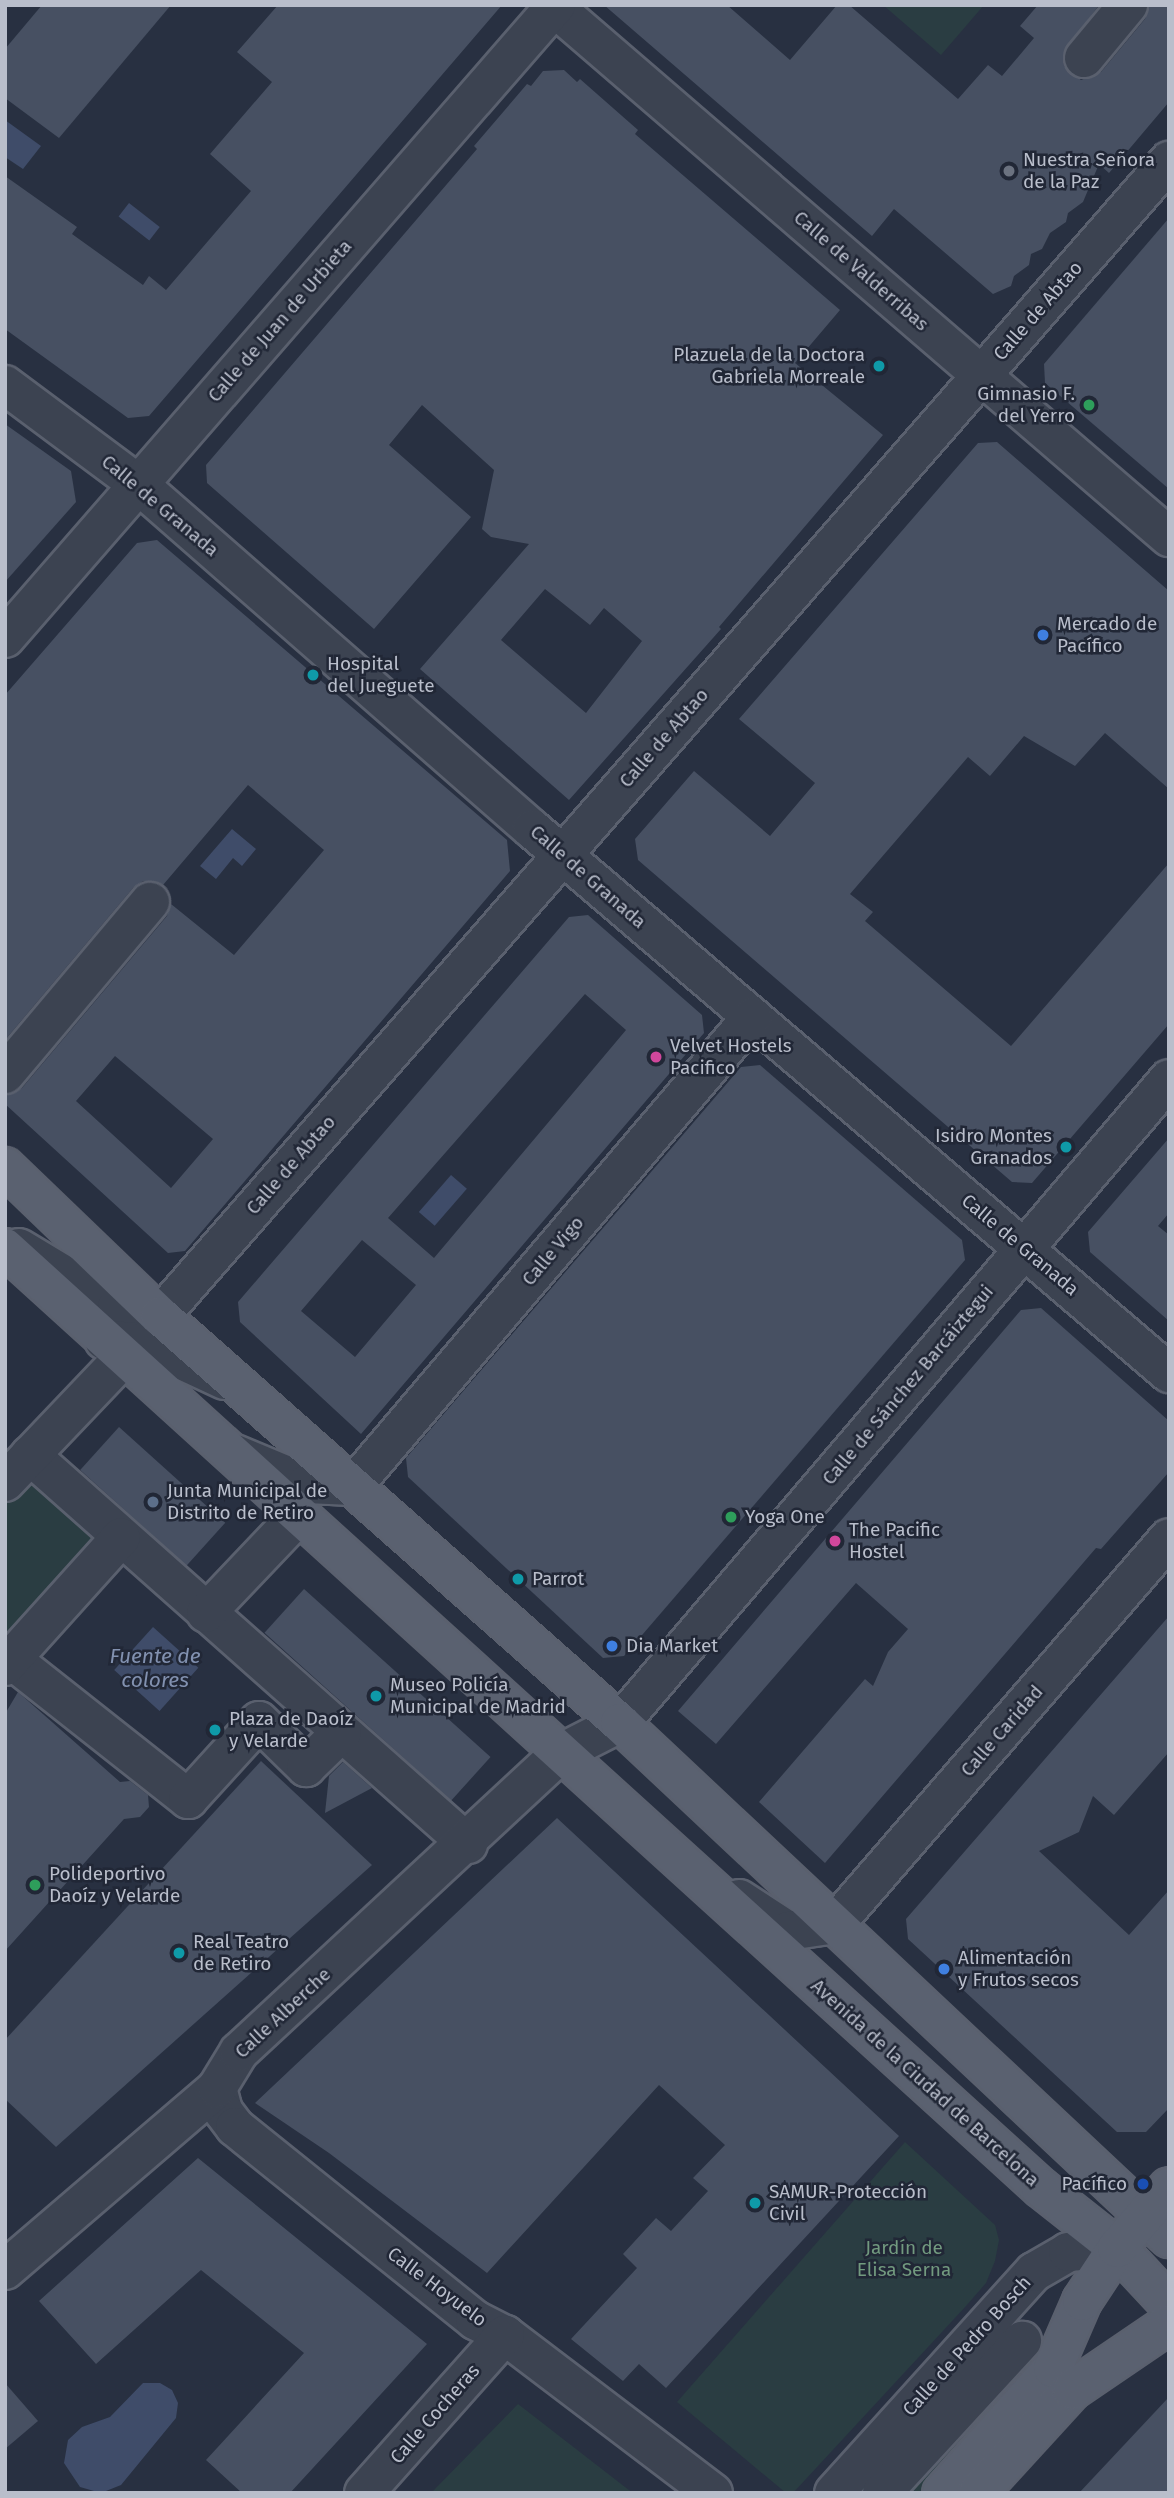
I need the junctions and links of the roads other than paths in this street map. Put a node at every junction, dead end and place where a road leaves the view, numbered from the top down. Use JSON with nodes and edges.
{"nodes":[{"id":1,"x":1128,"y":5,"type":"edge"},
{"id":2,"x":554,"y":6,"type":"edge"},
{"id":3,"x":1084,"y":58,"type":"dead end"},
{"id":4,"x":1169,"y":161,"type":"edge"},
{"id":5,"x":982,"y":375,"type":"junction"},
{"id":6,"x":5,"y":385,"type":"edge"},
{"id":7,"x":138,"y":484,"type":"junction"},
{"id":8,"x":1169,"y":537,"type":"edge"},
{"id":9,"x":5,"y":638,"type":"edge"},
{"id":10,"x":562,"y":855,"type":"junction"},
{"id":11,"x":150,"y":902,"type":"dead end"},
{"id":12,"x":752,"y":1017,"type":"junction"},
{"id":13,"x":5,"y":1074,"type":"edge"},
{"id":14,"x":1169,"y":1079,"type":"edge"},
{"id":15,"x":5,"y":1167,"type":"edge"},
{"id":16,"x":5,"y":1240,"type":"edge"},
{"id":17,"x":5,"y":1248,"type":"edge"},
{"id":18,"x":1025,"y":1248,"type":"junction"},
{"id":19,"x":160,"y":1316,"type":"junction"},
{"id":20,"x":114,"y":1349,"type":"junction"},
{"id":21,"x":1169,"y":1373,"type":"edge"},
{"id":22,"x":242,"y":1388,"type":"junction"},
{"id":23,"x":225,"y":1450,"type":"junction"},
{"id":24,"x":18,"y":1469,"type":"edge"},
{"id":25,"x":354,"y":1486,"type":"junction"},
{"id":26,"x":298,"y":1516,"type":"junction"},
{"id":27,"x":121,"y":1537,"type":"junction"},
{"id":28,"x":1169,"y":1538,"type":"edge"},
{"id":29,"x":206,"y":1613,"type":"junction"},
{"id":30,"x":8,"y":1663,"type":"edge"},
{"id":31,"x":620,"y":1723,"type":"junction"},
{"id":32,"x":342,"y":1732,"type":"junction"},
{"id":33,"x":561,"y":1753,"type":"junction"},
{"id":34,"x":468,"y":1844,"type":"junction"},
{"id":35,"x":681,"y":1861,"type":"junction"},
{"id":36,"x":835,"y":1924,"type":"junction"},
{"id":37,"x":217,"y":2088,"type":"junction"},
{"id":38,"x":1164,"y":2203,"type":"edge"},
{"id":39,"x":1117,"y":2248,"type":"junction"},
{"id":40,"x":5,"y":2270,"type":"edge"},
{"id":41,"x":1082,"y":2301,"type":"junction"},
{"id":42,"x":1169,"y":2304,"type":"edge"},
{"id":43,"x":1156,"y":2334,"type":"edge"},
{"id":44,"x":505,"y":2335,"type":"junction"},
{"id":45,"x":1022,"y":2341,"type":"dead end"},
{"id":46,"x":1063,"y":2379,"type":"junction"},
{"id":47,"x":364,"y":2493,"type":"edge"},
{"id":48,"x":713,"y":2493,"type":"edge"},
{"id":49,"x":834,"y":2493,"type":"edge"},
{"id":50,"x":882,"y":2493,"type":"edge"},
{"id":51,"x":942,"y":2493,"type":"edge"},
{"id":52,"x":978,"y":2493,"type":"edge"}],
"edges":[{"from":1,"to":3,"type":"street"},
{"from":2,"to":5,"type":"street","name":"Calle de Valderribas"},
{"from":2,"to":7,"type":"street","name":"Calle de Juan de Urbieta"},
{"from":4,"to":5,"type":"street","name":"Calle de Abtao"},
{"from":5,"to":8,"type":"street","name":"Calle de Valderribas"},
{"from":5,"to":10,"type":"street","name":"Calle de Abtao"},
{"from":6,"to":7,"type":"street","name":"Calle de Granada"},
{"from":7,"to":9,"type":"street","name":"Calle de Juan de Urbieta"},
{"from":7,"to":10,"type":"street","name":"Calle de Granada"},
{"from":10,"to":12,"type":"street","name":"Calle de Granada"},
{"from":10,"to":19,"type":"street","name":"Calle de Abtao"},
{"from":11,"to":13,"type":"street"},
{"from":12,"to":18,"type":"street","name":"Calle de Granada"},
{"from":12,"to":25,"type":"street","name":"Calle Vigo"},
{"from":14,"to":18,"type":"street","name":"Calle de Sánchez Barcáiztegui"},
{"from":15,"to":19,"type":"main road"},
{"from":16,"to":19,"type":"street"},
{"from":17,"to":20,"type":"main road","name":"Avenida de la Ciudad de Barcelona"},
{"from":18,"to":21,"type":"street","name":"Calle de Granada"},
{"from":18,"to":31,"type":"street","name":"Calle de Sánchez Barcáiztegui"},
{"from":19,"to":22,"type":"main road"},
{"from":20,"to":22,"type":"street"},
{"from":20,"to":23,"type":"main road","name":"Avenida de la Ciudad de Barcelona"},
{"from":20,"to":24,"type":"street"},
{"from":22,"to":25,"type":"main road"},
{"from":23,"to":25,"type":"street","name":"Avenida de la Ciudad de Barcelona"},
{"from":23,"to":26,"type":"main road","name":"Avenida de la Ciudad de Barcelona"},
{"from":24,"to":27,"type":"street"},
{"from":25,"to":31,"type":"main road"},
{"from":26,"to":29,"type":"street"},
{"from":26,"to":33,"type":"main road","name":"Avenida de la Ciudad de Barcelona"},
{"from":27,"to":29,"type":"street"},
{"from":27,"to":30,"type":"street"},
{"from":28,"to":36,"type":"street","name":"Calle Caridad"},
{"from":29,"to":32,"type":"street"},
{"from":30,"to":32,"type":"street"},
{"from":31,"to":33,"type":"street"},
{"from":31,"to":36,"type":"main road"},
{"from":32,"to":34,"type":"street"},
{"from":33,"to":34,"type":"street","name":"Calle Alberche"},
{"from":33,"to":35,"type":"main road","name":"Avenida de la Ciudad de Barcelona"},
{"from":34,"to":37,"type":"street","name":"Calle Alberche"},
{"from":35,"to":36,"type":"street","name":"Avenida de la Ciudad de Barcelona"},
{"from":35,"to":39,"type":"main road","name":"Avenida de la Ciudad de Barcelona"},
{"from":36,"to":38,"type":"main road"},
{"from":37,"to":40,"type":"street","name":"Calle Alberche"},
{"from":37,"to":44,"type":"street","name":"Calle Hoyuelo"},
{"from":38,"to":39,"type":"main road"},
{"from":39,"to":41,"type":"main road"},
{"from":39,"to":42,"type":"main road","name":"Avenida de la Ciudad de Barcelona"},
{"from":39,"to":49,"type":"street","name":"Calle de Pedro Bosch"},
{"from":41,"to":43,"type":"main road"},
{"from":41,"to":46,"type":"main road"},
{"from":43,"to":46,"type":"main road"},
{"from":44,"to":47,"type":"street","name":"Calle Cocheras"},
{"from":44,"to":48,"type":"street","name":"Calle Hoyuelo"},
{"from":45,"to":50,"type":"street","name":"Calle de Pedro Bosch"},
{"from":46,"to":51,"type":"main road"},
{"from":46,"to":52,"type":"main road"}]}
